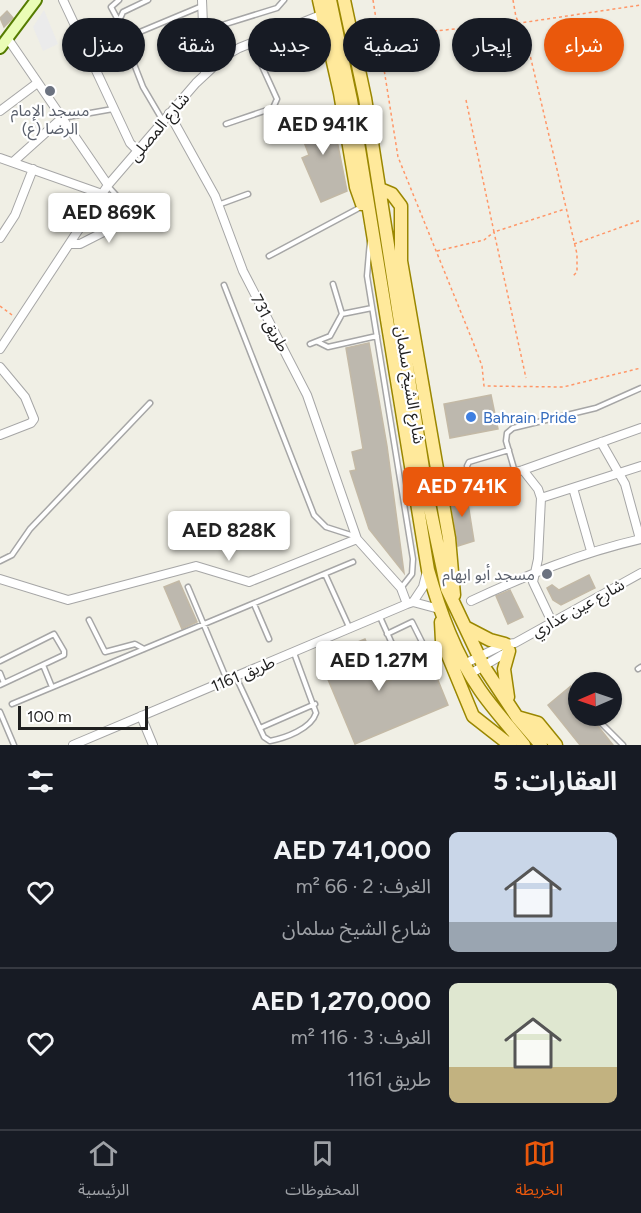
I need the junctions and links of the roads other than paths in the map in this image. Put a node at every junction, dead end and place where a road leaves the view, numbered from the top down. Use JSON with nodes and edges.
{"nodes":[{"id":1,"x":36,"y":0,"type":"edge"},
{"id":2,"x":63,"y":0,"type":"edge"},
{"id":3,"x":119,"y":0,"type":"edge"},
{"id":4,"x":148,"y":0,"type":"edge"},
{"id":5,"x":284,"y":0,"type":"edge"},
{"id":6,"x":319,"y":0,"type":"edge"},
{"id":7,"x":330,"y":0,"type":"edge"},
{"id":8,"x":344,"y":0,"type":"edge"},
{"id":9,"x":202,"y":3,"type":"edge"},
{"id":10,"x":321,"y":15,"type":"junction"},
{"id":11,"x":117,"y":18,"type":"edge"},
{"id":12,"x":119,"y":18,"type":"edge"},
{"id":13,"x":313,"y":18,"type":"edge"},
{"id":14,"x":236,"y":21,"type":"edge"},
{"id":15,"x":145,"y":29,"type":"edge"},
{"id":16,"x":8,"y":39,"type":"junction"},
{"id":17,"x":248,"y":44,"type":"edge"},
{"id":18,"x":0,"y":48,"type":"edge"},
{"id":19,"x":137,"y":72,"type":"edge"},
{"id":20,"x":265,"y":72,"type":"edge"},
{"id":21,"x":205,"y":74,"type":"joint"},
{"id":22,"x":36,"y":84,"type":"junction"},
{"id":23,"x":114,"y":109,"type":"junction"},
{"id":24,"x":0,"y":111,"type":"edge"},
{"id":25,"x":169,"y":113,"type":"junction"},
{"id":26,"x":62,"y":118,"type":"junction"},
{"id":27,"x":163,"y":121,"type":"junction"},
{"id":28,"x":226,"y":124,"type":"dead end"},
{"id":29,"x":138,"y":151,"type":"junction"},
{"id":30,"x":0,"y":158,"type":"edge"},
{"id":31,"x":13,"y":162,"type":"junction"},
{"id":32,"x":33,"y":169,"type":"junction"},
{"id":33,"x":108,"y":185,"type":"junction"},
{"id":34,"x":380,"y":189,"type":"junction"},
{"id":35,"x":102,"y":194,"type":"junction"},
{"id":36,"x":248,"y":194,"type":"dead end"},
{"id":37,"x":217,"y":205,"type":"junction"},
{"id":38,"x":366,"y":208,"type":"junction"},
{"id":39,"x":139,"y":215,"type":"joint"},
{"id":40,"x":372,"y":235,"type":"junction"},
{"id":41,"x":0,"y":238,"type":"edge"},
{"id":42,"x":72,"y":244,"type":"junction"},
{"id":43,"x":269,"y":256,"type":"dead end"},
{"id":44,"x":333,"y":284,"type":"dead end"},
{"id":45,"x":224,"y":285,"type":"dead end"},
{"id":46,"x":372,"y":308,"type":"junction"},
{"id":47,"x":342,"y":314,"type":"junction"},
{"id":48,"x":377,"y":336,"type":"junction"},
{"id":49,"x":318,"y":342,"type":"junction"},
{"id":50,"x":310,"y":344,"type":"dead end"},
{"id":51,"x":0,"y":349,"type":"edge"},
{"id":52,"x":0,"y":367,"type":"edge"},
{"id":53,"x":641,"y":388,"type":"edge"},
{"id":54,"x":150,"y":403,"type":"dead end"},
{"id":55,"x":641,"y":428,"type":"edge"},
{"id":56,"x":0,"y":435,"type":"edge"},
{"id":57,"x":601,"y":442,"type":"junction"},
{"id":58,"x":509,"y":450,"type":"junction"},
{"id":59,"x":641,"y":466,"type":"edge"},
{"id":60,"x":519,"y":471,"type":"junction"},
{"id":61,"x":620,"y":472,"type":"junction"},
{"id":62,"x":470,"y":484,"type":"junction"},
{"id":63,"x":573,"y":488,"type":"junction"},
{"id":64,"x":441,"y":491,"type":"junction"},
{"id":65,"x":541,"y":498,"type":"junction"},
{"id":66,"x":637,"y":509,"type":"edge"},
{"id":67,"x":355,"y":538,"type":"junction"},
{"id":68,"x":641,"y":539,"type":"edge"},
{"id":69,"x":591,"y":551,"type":"junction"},
{"id":70,"x":0,"y":561,"type":"edge"},
{"id":71,"x":353,"y":562,"type":"dead end"},
{"id":72,"x":428,"y":570,"type":"junction"},
{"id":73,"x":535,"y":571,"type":"junction"},
{"id":74,"x":641,"y":573,"type":"edge"},
{"id":75,"x":325,"y":574,"type":"junction"},
{"id":76,"x":0,"y":579,"type":"edge"},
{"id":77,"x":188,"y":586,"type":"dead end"},
{"id":78,"x":400,"y":588,"type":"junction"},
{"id":79,"x":471,"y":601,"type":"dead end"},
{"id":80,"x":410,"y":603,"type":"junction"},
{"id":81,"x":254,"y":604,"type":"junction"},
{"id":82,"x":454,"y":606,"type":"junction"},
{"id":83,"x":440,"y":609,"type":"junction"},
{"id":84,"x":380,"y":617,"type":"junction"},
{"id":85,"x":89,"y":620,"type":"dead end"},
{"id":86,"x":552,"y":622,"type":"junction"},
{"id":87,"x":204,"y":625,"type":"junction"},
{"id":88,"x":463,"y":626,"type":"junction"},
{"id":89,"x":350,"y":629,"type":"junction"},
{"id":90,"x":387,"y":634,"type":"junction"},
{"id":91,"x":269,"y":639,"type":"dead end"},
{"id":92,"x":424,"y":646,"type":"dead end"},
{"id":93,"x":510,"y":646,"type":"junction"},
{"id":94,"x":144,"y":650,"type":"junction"},
{"id":95,"x":294,"y":653,"type":"junction"},
{"id":96,"x":398,"y":657,"type":"dead end"},
{"id":97,"x":0,"y":661,"type":"edge"},
{"id":98,"x":481,"y":662,"type":"junction"},
{"id":99,"x":43,"y":665,"type":"junction"},
{"id":100,"x":467,"y":669,"type":"junction"},
{"id":101,"x":0,"y":673,"type":"edge"},
{"id":102,"x":236,"y":677,"type":"junction"},
{"id":103,"x":227,"y":681,"type":"junction"},
{"id":104,"x":2,"y":684,"type":"edge"},
{"id":105,"x":52,"y":687,"type":"junction"},
{"id":106,"x":479,"y":689,"type":"junction"},
{"id":107,"x":12,"y":704,"type":"dead end"},
{"id":108,"x":315,"y":704,"type":"junction"},
{"id":109,"x":509,"y":704,"type":"junction"},
{"id":110,"x":0,"y":712,"type":"edge"},
{"id":111,"x":141,"y":716,"type":"junction"},
{"id":112,"x":517,"y":717,"type":"junction"},
{"id":113,"x":604,"y":726,"type":"edge"},
{"id":114,"x":260,"y":728,"type":"junction"},
{"id":115,"x":488,"y":729,"type":"junction"},
{"id":116,"x":14,"y":745,"type":"edge"},
{"id":117,"x":73,"y":745,"type":"edge"},
{"id":118,"x":153,"y":745,"type":"edge"},
{"id":119,"x":510,"y":745,"type":"edge"},
{"id":120,"x":524,"y":745,"type":"edge"},
{"id":121,"x":541,"y":745,"type":"edge"},
{"id":122,"x":555,"y":745,"type":"edge"},
{"id":123,"x":622,"y":745,"type":"edge"}],
"edges":[{"from":1,"to":16,"type":"street"},
{"from":2,"to":23,"type":"street"},
{"from":3,"to":11,"type":"lane"},
{"from":4,"to":12,"type":"lane"},
{"from":5,"to":14,"type":"lane"},
{"from":6,"to":10,"type":"main road"},
{"from":7,"to":38,"type":"main road","name":"شارع الشيخ سلمان"},
{"from":8,"to":34,"type":"main road","name":"شارع الشيخ سلمان"},
{"from":9,"to":15,"type":"lane"},
{"from":10,"to":13,"type":"street","name":"شارع المصلى"},
{"from":10,"to":38,"type":"main road"},
{"from":16,"to":18,"type":"street"},
{"from":16,"to":22,"type":"street"},
{"from":17,"to":21,"type":"street","name":"شارع المصلى"},
{"from":19,"to":27,"type":"lane"},
{"from":20,"to":28,"type":"lane"},
{"from":21,"to":25,"type":"street","name":"شارع المصلى"},
{"from":22,"to":24,"type":"street"},
{"from":22,"to":26,"type":"street"},
{"from":23,"to":26,"type":"lane"},
{"from":23,"to":29,"type":"street"},
{"from":25,"to":27,"type":"street","name":"شارع المصلى"},
{"from":25,"to":37,"type":"street","name":"طريق 731"},
{"from":26,"to":31,"type":"street"},
{"from":26,"to":33,"type":"street"},
{"from":27,"to":29,"type":"street","name":"شارع المصلى"},
{"from":29,"to":33,"type":"street","name":"شارع المصلى"},
{"from":30,"to":31,"type":"street"},
{"from":31,"to":32,"type":"street"},
{"from":32,"to":35,"type":"street"},
{"from":32,"to":41,"type":"street"},
{"from":33,"to":35,"type":"street","name":"شارع المصلى"},
{"from":33,"to":39,"type":"lane"},
{"from":34,"to":64,"type":"main road"},
{"from":34,"to":82,"type":"main road","name":"شارع الشيخ سلمان"},
{"from":35,"to":42,"type":"street","name":"شارع المصلى"},
{"from":36,"to":37,"type":"lane"},
{"from":37,"to":67,"type":"street","name":"طريق 731"},
{"from":38,"to":40,"type":"main road","name":"شارع الشيخ سلمان"},
{"from":38,"to":43,"type":"lane"},
{"from":39,"to":42,"type":"street"},
{"from":40,"to":46,"type":"lane"},
{"from":40,"to":72,"type":"main road","name":"شارع الشيخ سلمان"},
{"from":42,"to":51,"type":"street","name":"شارع المصلى"},
{"from":44,"to":47,"type":"lane"},
{"from":45,"to":67,"type":"lane"},
{"from":46,"to":47,"type":"lane"},
{"from":46,"to":48,"type":"lane"},
{"from":47,"to":49,"type":"lane"},
{"from":48,"to":49,"type":"lane"},
{"from":48,"to":78,"type":"lane"},
{"from":49,"to":50,"type":"lane"},
{"from":52,"to":56,"type":"street"},
{"from":53,"to":58,"type":"lane"},
{"from":54,"to":70,"type":"lane"},
{"from":55,"to":57,"type":"street"},
{"from":57,"to":60,"type":"street"},
{"from":57,"to":61,"type":"street"},
{"from":58,"to":60,"type":"lane"},
{"from":58,"to":62,"type":"lane"},
{"from":59,"to":61,"type":"street"},
{"from":60,"to":62,"type":"street"},
{"from":60,"to":65,"type":"street"},
{"from":61,"to":63,"type":"street"},
{"from":61,"to":66,"type":"street"},
{"from":62,"to":64,"type":"street"},
{"from":63,"to":65,"type":"street"},
{"from":63,"to":69,"type":"street"},
{"from":64,"to":82,"type":"main road"},
{"from":65,"to":73,"type":"street"},
{"from":66,"to":68,"type":"street"},
{"from":67,"to":76,"type":"street"},
{"from":67,"to":78,"type":"street"},
{"from":68,"to":69,"type":"street"},
{"from":69,"to":73,"type":"street"},
{"from":71,"to":75,"type":"lane"},
{"from":72,"to":80,"type":"street"},
{"from":72,"to":83,"type":"main road","name":"شارع الشيخ سلمان"},
{"from":73,"to":79,"type":"street"},
{"from":73,"to":86,"type":"street"},
{"from":74,"to":86,"type":"street","name":"شارع عين عذاري"},
{"from":75,"to":81,"type":"lane"},
{"from":75,"to":89,"type":"lane"},
{"from":77,"to":87,"type":"lane"},
{"from":78,"to":80,"type":"street"},
{"from":80,"to":83,"type":"street"},
{"from":80,"to":84,"type":"street","name":"طريق 1161"},
{"from":81,"to":87,"type":"lane"},
{"from":81,"to":91,"type":"lane"},
{"from":82,"to":88,"type":"main road","name":"شارع الشيخ سلمان"},
{"from":83,"to":100,"type":"main road","name":"شارع الشيخ سلمان"},
{"from":83,"to":115,"type":"main road"},
{"from":84,"to":89,"type":"street","name":"طريق 1161"},
{"from":84,"to":90,"type":"lane"},
{"from":85,"to":94,"type":"lane"},
{"from":86,"to":93,"type":"street","name":"شارع عين عذاري"},
{"from":87,"to":94,"type":"lane"},
{"from":87,"to":103,"type":"lane"},
{"from":88,"to":93,"type":"main road"},
{"from":88,"to":98,"type":"main road","name":"شارع الشيخ سلمان"},
{"from":89,"to":95,"type":"street","name":"طريق 1161"},
{"from":90,"to":92,"type":"lane"},
{"from":90,"to":96,"type":"lane"},
{"from":93,"to":98,"type":"street","name":"شارع عين عذاري"},
{"from":93,"to":109,"type":"main road"},
{"from":94,"to":105,"type":"lane"},
{"from":95,"to":102,"type":"street","name":"طريق 1161"},
{"from":95,"to":108,"type":"lane"},
{"from":97,"to":99,"type":"lane"},
{"from":98,"to":100,"type":"street","name":"شارع عين عذاري"},
{"from":98,"to":109,"type":"main road","name":"شارع الشيخ سلمان"},
{"from":99,"to":104,"type":"lane"},
{"from":99,"to":105,"type":"lane"},
{"from":100,"to":106,"type":"main road","name":"شارع الشيخ سلمان"},
{"from":101,"to":104,"type":"lane"},
{"from":102,"to":103,"type":"street","name":"طريق 1161"},
{"from":102,"to":114,"type":"lane"},
{"from":103,"to":111,"type":"street","name":"طريق 1161"},
{"from":105,"to":107,"type":"lane"},
{"from":106,"to":115,"type":"main road"},
{"from":106,"to":120,"type":"main road","name":"شارع الشيخ سلمان"},
{"from":108,"to":114,"type":"lane"},
{"from":108,"to":114,"type":"lane"},
{"from":109,"to":112,"type":"main road","name":"شارع الشيخ سلمان"},
{"from":110,"to":116,"type":"lane"},
{"from":111,"to":117,"type":"street","name":"طريق 1161"},
{"from":111,"to":118,"type":"street"},
{"from":112,"to":121,"type":"main road","name":"شارع الشيخ سلمان"},
{"from":112,"to":122,"type":"main road"},
{"from":113,"to":123,"type":"lane"},
{"from":115,"to":119,"type":"main road"}]}
